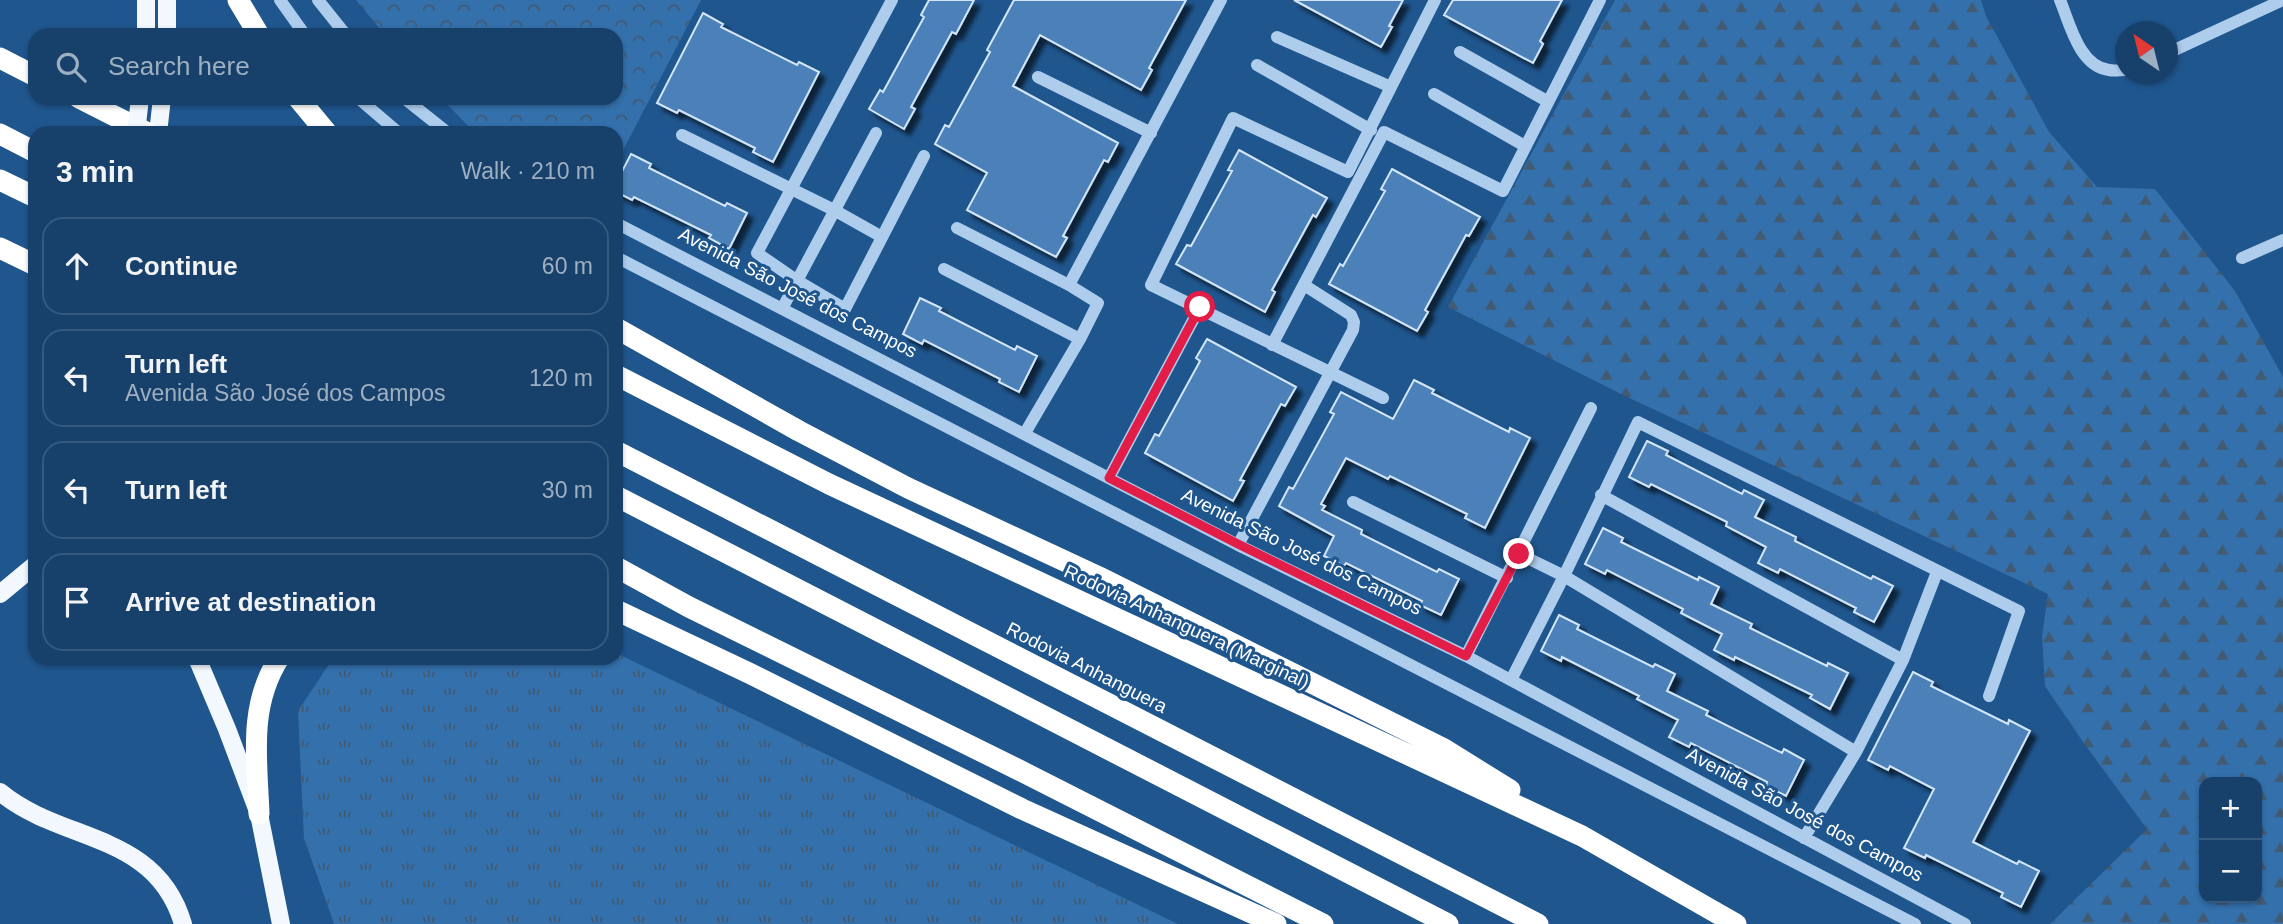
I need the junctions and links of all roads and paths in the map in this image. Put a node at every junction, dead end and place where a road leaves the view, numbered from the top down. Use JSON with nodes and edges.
{"nodes":[{"id":1,"x":146,"y":0,"type":"edge"},
{"id":2,"x":167,"y":0,"type":"edge"},
{"id":3,"x":238,"y":0,"type":"edge"},
{"id":4,"x":280,"y":0,"type":"edge"},
{"id":5,"x":318,"y":0,"type":"edge"},
{"id":6,"x":331,"y":0,"type":"edge"},
{"id":7,"x":892,"y":0,"type":"edge"},
{"id":8,"x":1221,"y":0,"type":"edge"},
{"id":9,"x":1435,"y":0,"type":"edge"},
{"id":10,"x":1600,"y":0,"type":"edge"},
{"id":11,"x":2060,"y":0,"type":"edge"},
{"id":12,"x":2283,"y":1,"type":"edge"},
{"id":13,"x":146,"y":28,"type":"edge"},
{"id":14,"x":167,"y":28,"type":"edge"},
{"id":15,"x":255,"y":28,"type":"edge"},
{"id":16,"x":300,"y":28,"type":"edge"},
{"id":17,"x":341,"y":28,"type":"edge"},
{"id":18,"x":343,"y":28,"type":"edge"},
{"id":19,"x":1277,"y":37,"type":"dead end"},
{"id":20,"x":2178,"y":48,"type":"edge"},
{"id":21,"x":1460,"y":52,"type":"dead end"},
{"id":22,"x":0,"y":58,"type":"edge"},
{"id":23,"x":1257,"y":65,"type":"dead end"},
{"id":24,"x":2115,"y":70,"type":"edge"},
{"id":25,"x":28,"y":72,"type":"edge"},
{"id":26,"x":1038,"y":77,"type":"dead end"},
{"id":27,"x":1391,"y":87,"type":"junction"},
{"id":28,"x":1434,"y":94,"type":"dead end"},
{"id":29,"x":1547,"y":102,"type":"junction"},
{"id":30,"x":93,"y":105,"type":"edge"},
{"id":31,"x":139,"y":105,"type":"edge"},
{"id":32,"x":161,"y":105,"type":"edge"},
{"id":33,"x":304,"y":105,"type":"edge"},
{"id":34,"x":366,"y":105,"type":"edge"},
{"id":35,"x":413,"y":105,"type":"edge"},
{"id":36,"x":134,"y":126,"type":"edge"},
{"id":37,"x":137,"y":126,"type":"edge"},
{"id":38,"x":159,"y":126,"type":"edge"},
{"id":39,"x":321,"y":126,"type":"edge"},
{"id":40,"x":391,"y":126,"type":"edge"},
{"id":41,"x":439,"y":126,"type":"edge"},
{"id":42,"x":1371,"y":130,"type":"junction"},
{"id":43,"x":876,"y":133,"type":"dead end"},
{"id":44,"x":0,"y":134,"type":"edge"},
{"id":45,"x":1151,"y":134,"type":"junction"},
{"id":46,"x":682,"y":135,"type":"dead end"},
{"id":47,"x":1525,"y":146,"type":"junction"},
{"id":48,"x":28,"y":148,"type":"edge"},
{"id":49,"x":924,"y":156,"type":"dead end"},
{"id":50,"x":0,"y":180,"type":"edge"},
{"id":51,"x":790,"y":190,"type":"junction"},
{"id":52,"x":28,"y":194,"type":"edge"},
{"id":53,"x":834,"y":209,"type":"junction"},
{"id":54,"x":623,"y":227,"type":"edge"},
{"id":55,"x":957,"y":228,"type":"dead end"},
{"id":56,"x":882,"y":237,"type":"junction"},
{"id":57,"x":2283,"y":240,"type":"edge"},
{"id":58,"x":0,"y":248,"type":"edge"},
{"id":59,"x":2242,"y":258,"type":"dead end"},
{"id":60,"x":623,"y":261,"type":"edge"},
{"id":61,"x":28,"y":262,"type":"edge"},
{"id":62,"x":944,"y":269,"type":"dead end"},
{"id":63,"x":796,"y":280,"type":"junction"},
{"id":64,"x":1069,"y":285,"type":"junction"},
{"id":65,"x":1304,"y":285,"type":"junction"},
{"id":66,"x":783,"y":307,"type":"junction"},
{"id":67,"x":1200,"y":307,"type":"junction"},
{"id":68,"x":623,"y":332,"type":"edge"},
{"id":69,"x":1080,"y":339,"type":"junction"},
{"id":70,"x":1272,"y":345,"type":"junction"},
{"id":71,"x":1331,"y":372,"type":"junction"},
{"id":72,"x":623,"y":379,"type":"edge"},
{"id":73,"x":1383,"y":398,"type":"dead end"},
{"id":74,"x":1591,"y":408,"type":"dead end"},
{"id":75,"x":1025,"y":433,"type":"junction"},
{"id":76,"x":623,"y":455,"type":"edge"},
{"id":77,"x":1109,"y":478,"type":"junction"},
{"id":78,"x":1601,"y":495,"type":"junction"},
{"id":79,"x":623,"y":500,"type":"edge"},
{"id":80,"x":1353,"y":502,"type":"dead end"},
{"id":81,"x":1238,"y":544,"type":"junction"},
{"id":82,"x":1519,"y":554,"type":"junction"},
{"id":83,"x":623,"y":571,"type":"edge"},
{"id":84,"x":1937,"y":572,"type":"junction"},
{"id":85,"x":28,"y":574,"type":"edge"},
{"id":86,"x":1564,"y":576,"type":"junction"},
{"id":87,"x":1507,"y":578,"type":"junction"},
{"id":88,"x":0,"y":594,"type":"edge"},
{"id":89,"x":623,"y":613,"type":"edge"},
{"id":90,"x":1466,"y":656,"type":"junction"},
{"id":91,"x":1903,"y":660,"type":"junction"},
{"id":92,"x":200,"y":665,"type":"edge"},
{"id":93,"x":275,"y":665,"type":"edge"},
{"id":94,"x":1511,"y":680,"type":"junction"},
{"id":95,"x":1989,"y":696,"type":"dead end"},
{"id":96,"x":1856,"y":751,"type":"junction"},
{"id":97,"x":0,"y":792,"type":"edge"},
{"id":98,"x":259,"y":814,"type":"junction"},
{"id":99,"x":1582,"y":836,"type":"junction"},
{"id":100,"x":1804,"y":838,"type":"junction"},
{"id":101,"x":183,"y":924,"type":"edge"},
{"id":102,"x":281,"y":924,"type":"edge"},
{"id":103,"x":1276,"y":924,"type":"edge"},
{"id":104,"x":1323,"y":924,"type":"edge"},
{"id":105,"x":1448,"y":924,"type":"edge"},
{"id":106,"x":1538,"y":924,"type":"edge"},
{"id":107,"x":1736,"y":924,"type":"edge"},
{"id":108,"x":1915,"y":924,"type":"edge"},
{"id":109,"x":1965,"y":924,"type":"edge"}],
"edges":[{"from":1,"to":13,"type":"main road"},
{"from":2,"to":14,"type":"main road"},
{"from":3,"to":15,"type":"highway"},
{"from":4,"to":16,"type":"street"},
{"from":5,"to":17,"type":"street"},
{"from":6,"to":18,"type":"street"},
{"from":7,"to":51,"type":"street"},
{"from":8,"to":45,"type":"street"},
{"from":9,"to":27,"type":"street"},
{"from":10,"to":29,"type":"street"},
{"from":11,"to":24,"type":"street"},
{"from":12,"to":20,"type":"street"},
{"from":19,"to":27,"type":"street"},
{"from":21,"to":29,"type":"street"},
{"from":22,"to":25,"type":"highway"},
{"from":23,"to":42,"type":"street"},
{"from":26,"to":45,"type":"street"},
{"from":27,"to":42,"type":"street"},
{"from":28,"to":47,"type":"street"},
{"from":29,"to":47,"type":"street"},
{"from":30,"to":36,"type":"highway"},
{"from":31,"to":37,"type":"main road","bridge":true},
{"from":32,"to":38,"type":"main road"},
{"from":33,"to":39,"type":"highway"},
{"from":34,"to":40,"type":"street"},
{"from":35,"to":41,"type":"street"},
{"from":42,"to":67,"type":"street"},
{"from":43,"to":53,"type":"street"},
{"from":44,"to":48,"type":"highway"},
{"from":45,"to":64,"type":"street"},
{"from":46,"to":51,"type":"street"},
{"from":47,"to":65,"type":"street"},
{"from":49,"to":56,"type":"street"},
{"from":50,"to":52,"type":"highway"},
{"from":51,"to":53,"type":"street"},
{"from":51,"to":63,"type":"street"},
{"from":53,"to":56,"type":"street"},
{"from":53,"to":63,"type":"street"},
{"from":54,"to":66,"type":"street","name":"Avenida São José dos Campos"},
{"from":55,"to":64,"type":"street"},
{"from":56,"to":63,"type":"street"},
{"from":57,"to":59,"type":"street"},
{"from":58,"to":61,"type":"highway"},
{"from":60,"to":108,"type":"street"},
{"from":62,"to":69,"type":"street"},
{"from":63,"to":66,"type":"street"},
{"from":64,"to":69,"type":"street"},
{"from":65,"to":70,"type":"street"},
{"from":65,"to":71,"type":"street"},
{"from":66,"to":75,"type":"street","name":"Avenida São José dos Campos"},
{"from":67,"to":70,"type":"street"},
{"from":67,"to":77,"type":"street"},
{"from":68,"to":99,"type":"highway"},
{"from":69,"to":75,"type":"street"},
{"from":70,"to":71,"type":"street"},
{"from":71,"to":73,"type":"street"},
{"from":71,"to":81,"type":"street"},
{"from":72,"to":99,"type":"highway","name":"Rodovia Anhanguera (Marginal)"},
{"from":74,"to":82,"type":"street"},
{"from":75,"to":77,"type":"street","name":"Avenida São José dos Campos"},
{"from":76,"to":106,"type":"highway","name":"Rodovia Anhanguera"},
{"from":77,"to":81,"type":"street","name":"Avenida São José dos Campos"},
{"from":78,"to":84,"type":"street"},
{"from":78,"to":86,"type":"street"},
{"from":78,"to":91,"type":"street"},
{"from":79,"to":105,"type":"highway"},
{"from":80,"to":87,"type":"street"},
{"from":81,"to":90,"type":"street","name":"Avenida São José dos Campos"},
{"from":82,"to":86,"type":"street"},
{"from":82,"to":87,"type":"street"},
{"from":83,"to":104,"type":"highway"},
{"from":84,"to":91,"type":"street"},
{"from":84,"to":95,"type":"street"},
{"from":85,"to":88,"type":"main road"},
{"from":86,"to":94,"type":"street"},
{"from":86,"to":96,"type":"street"},
{"from":87,"to":90,"type":"street"},
{"from":89,"to":103,"type":"highway"},
{"from":90,"to":94,"type":"street","name":"Avenida São José dos Campos"},
{"from":91,"to":96,"type":"street"},
{"from":92,"to":98,"type":"main road"},
{"from":93,"to":98,"type":"highway"},
{"from":94,"to":100,"type":"street","name":"Avenida São José dos Campos"},
{"from":96,"to":100,"type":"street"},
{"from":97,"to":101,"type":"main road"},
{"from":98,"to":102,"type":"main road"},
{"from":99,"to":107,"type":"highway","name":"Rodovia Anhanguera (Marginal)"},
{"from":100,"to":109,"type":"street","name":"Avenida São José dos Campos"}]}
